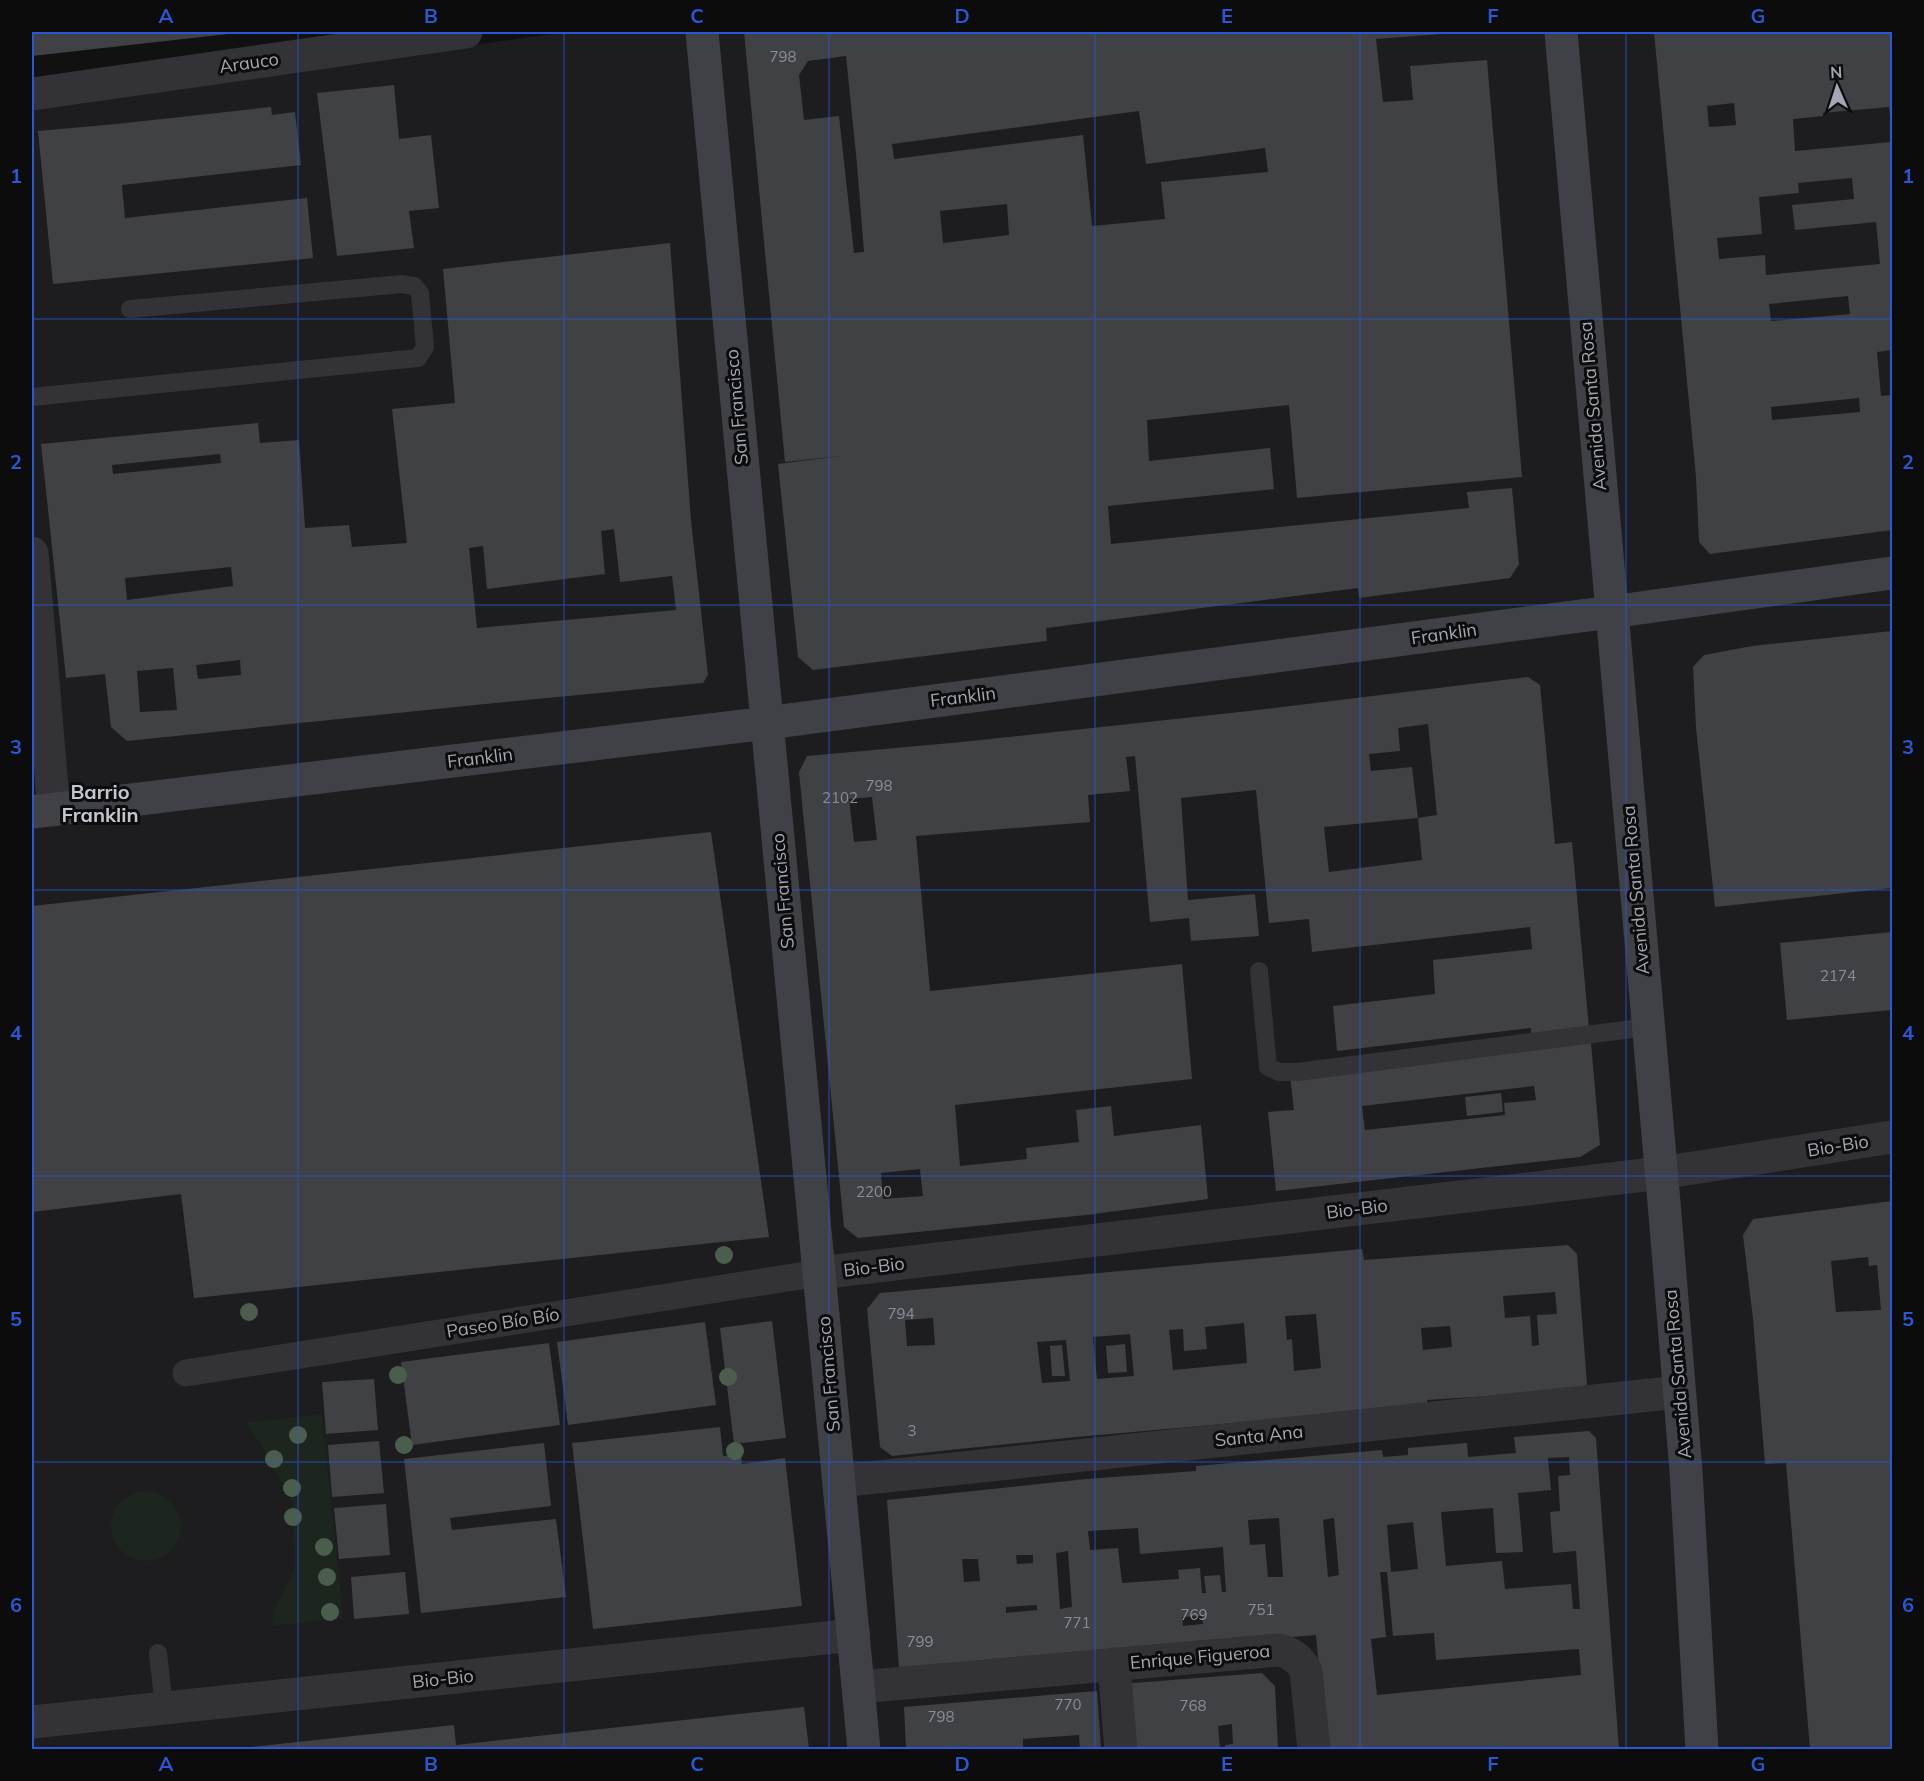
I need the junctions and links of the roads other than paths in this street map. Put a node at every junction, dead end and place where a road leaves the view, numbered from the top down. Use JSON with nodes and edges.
{"nodes":[{"id":1,"x":466,"y":32,"type":"edge"},
{"id":2,"x":702,"y":32,"type":"edge"},
{"id":3,"x":1561,"y":32,"type":"edge"},
{"id":4,"x":32,"y":93,"type":"edge"},
{"id":5,"x":130,"y":309,"type":"dead end"},
{"id":6,"x":32,"y":397,"type":"edge"},
{"id":7,"x":32,"y":553,"type":"edge"},
{"id":8,"x":1893,"y":573,"type":"edge"},
{"id":9,"x":1611,"y":612,"type":"junction"},
{"id":10,"x":767,"y":723,"type":"junction"},
{"id":11,"x":43,"y":811,"type":"edge"},
{"id":12,"x":1259,"y":971,"type":"dead end"},
{"id":13,"x":1648,"y":1027,"type":"junction"},
{"id":14,"x":1893,"y":1137,"type":"edge"},
{"id":15,"x":1661,"y":1173,"type":"junction"},
{"id":16,"x":819,"y":1274,"type":"junction"},
{"id":17,"x":186,"y":1373,"type":"dead end"},
{"id":18,"x":1679,"y":1392,"type":"junction"},
{"id":19,"x":839,"y":1481,"type":"junction"},
{"id":20,"x":854,"y":1635,"type":"junction"},
{"id":21,"x":158,"y":1653,"type":"dead end"},
{"id":22,"x":1114,"y":1664,"type":"junction"},
{"id":23,"x":859,"y":1687,"type":"junction"},
{"id":24,"x":164,"y":1708,"type":"junction"},
{"id":25,"x":32,"y":1722,"type":"edge"},
{"id":26,"x":864,"y":1749,"type":"edge"},
{"id":27,"x":1121,"y":1749,"type":"edge"},
{"id":28,"x":1314,"y":1749,"type":"edge"},
{"id":29,"x":1702,"y":1749,"type":"edge"}],
"edges":[{"from":1,"to":4,"type":"street","name":"Arauco"},
{"from":2,"to":10,"type":"main road","name":"San Francisco"},
{"from":3,"to":9,"type":"main road","name":"Avenida Santa Rosa"},
{"from":5,"to":6,"type":"lane"},
{"from":7,"to":11,"type":"street"},
{"from":8,"to":9,"type":"main road","name":"Franklin"},
{"from":9,"to":10,"type":"main road","name":"Franklin"},
{"from":9,"to":13,"type":"main road","name":"Avenida Santa Rosa"},
{"from":10,"to":11,"type":"main road","name":"Franklin"},
{"from":10,"to":16,"type":"main road","name":"San Francisco"},
{"from":12,"to":13,"type":"lane"},
{"from":13,"to":15,"type":"main road","name":"Avenida Santa Rosa"},
{"from":14,"to":15,"type":"street","name":"Bio-Bio"},
{"from":15,"to":16,"type":"street","name":"Bio-Bio"},
{"from":15,"to":18,"type":"main road","name":"Avenida Santa Rosa"},
{"from":16,"to":17,"type":"street","name":"Paseo Bío Bío"},
{"from":16,"to":19,"type":"main road","name":"San Francisco"},
{"from":18,"to":19,"type":"street","name":"Santa Ana"},
{"from":18,"to":29,"type":"main road","name":"Avenida Santa Rosa"},
{"from":19,"to":20,"type":"main road","name":"San Francisco"},
{"from":20,"to":23,"type":"main road","name":"San Francisco"},
{"from":20,"to":24,"type":"street","name":"Bio-Bio"},
{"from":21,"to":24,"type":"lane"},
{"from":22,"to":23,"type":"street","name":"Enrique Figueroa"},
{"from":22,"to":27,"type":"street","name":"Enrique Figueroa"},
{"from":22,"to":28,"type":"street","name":"Enrique Figueroa"},
{"from":23,"to":26,"type":"main road","name":"San Francisco"},
{"from":24,"to":25,"type":"street","name":"Bio-Bio"}]}
